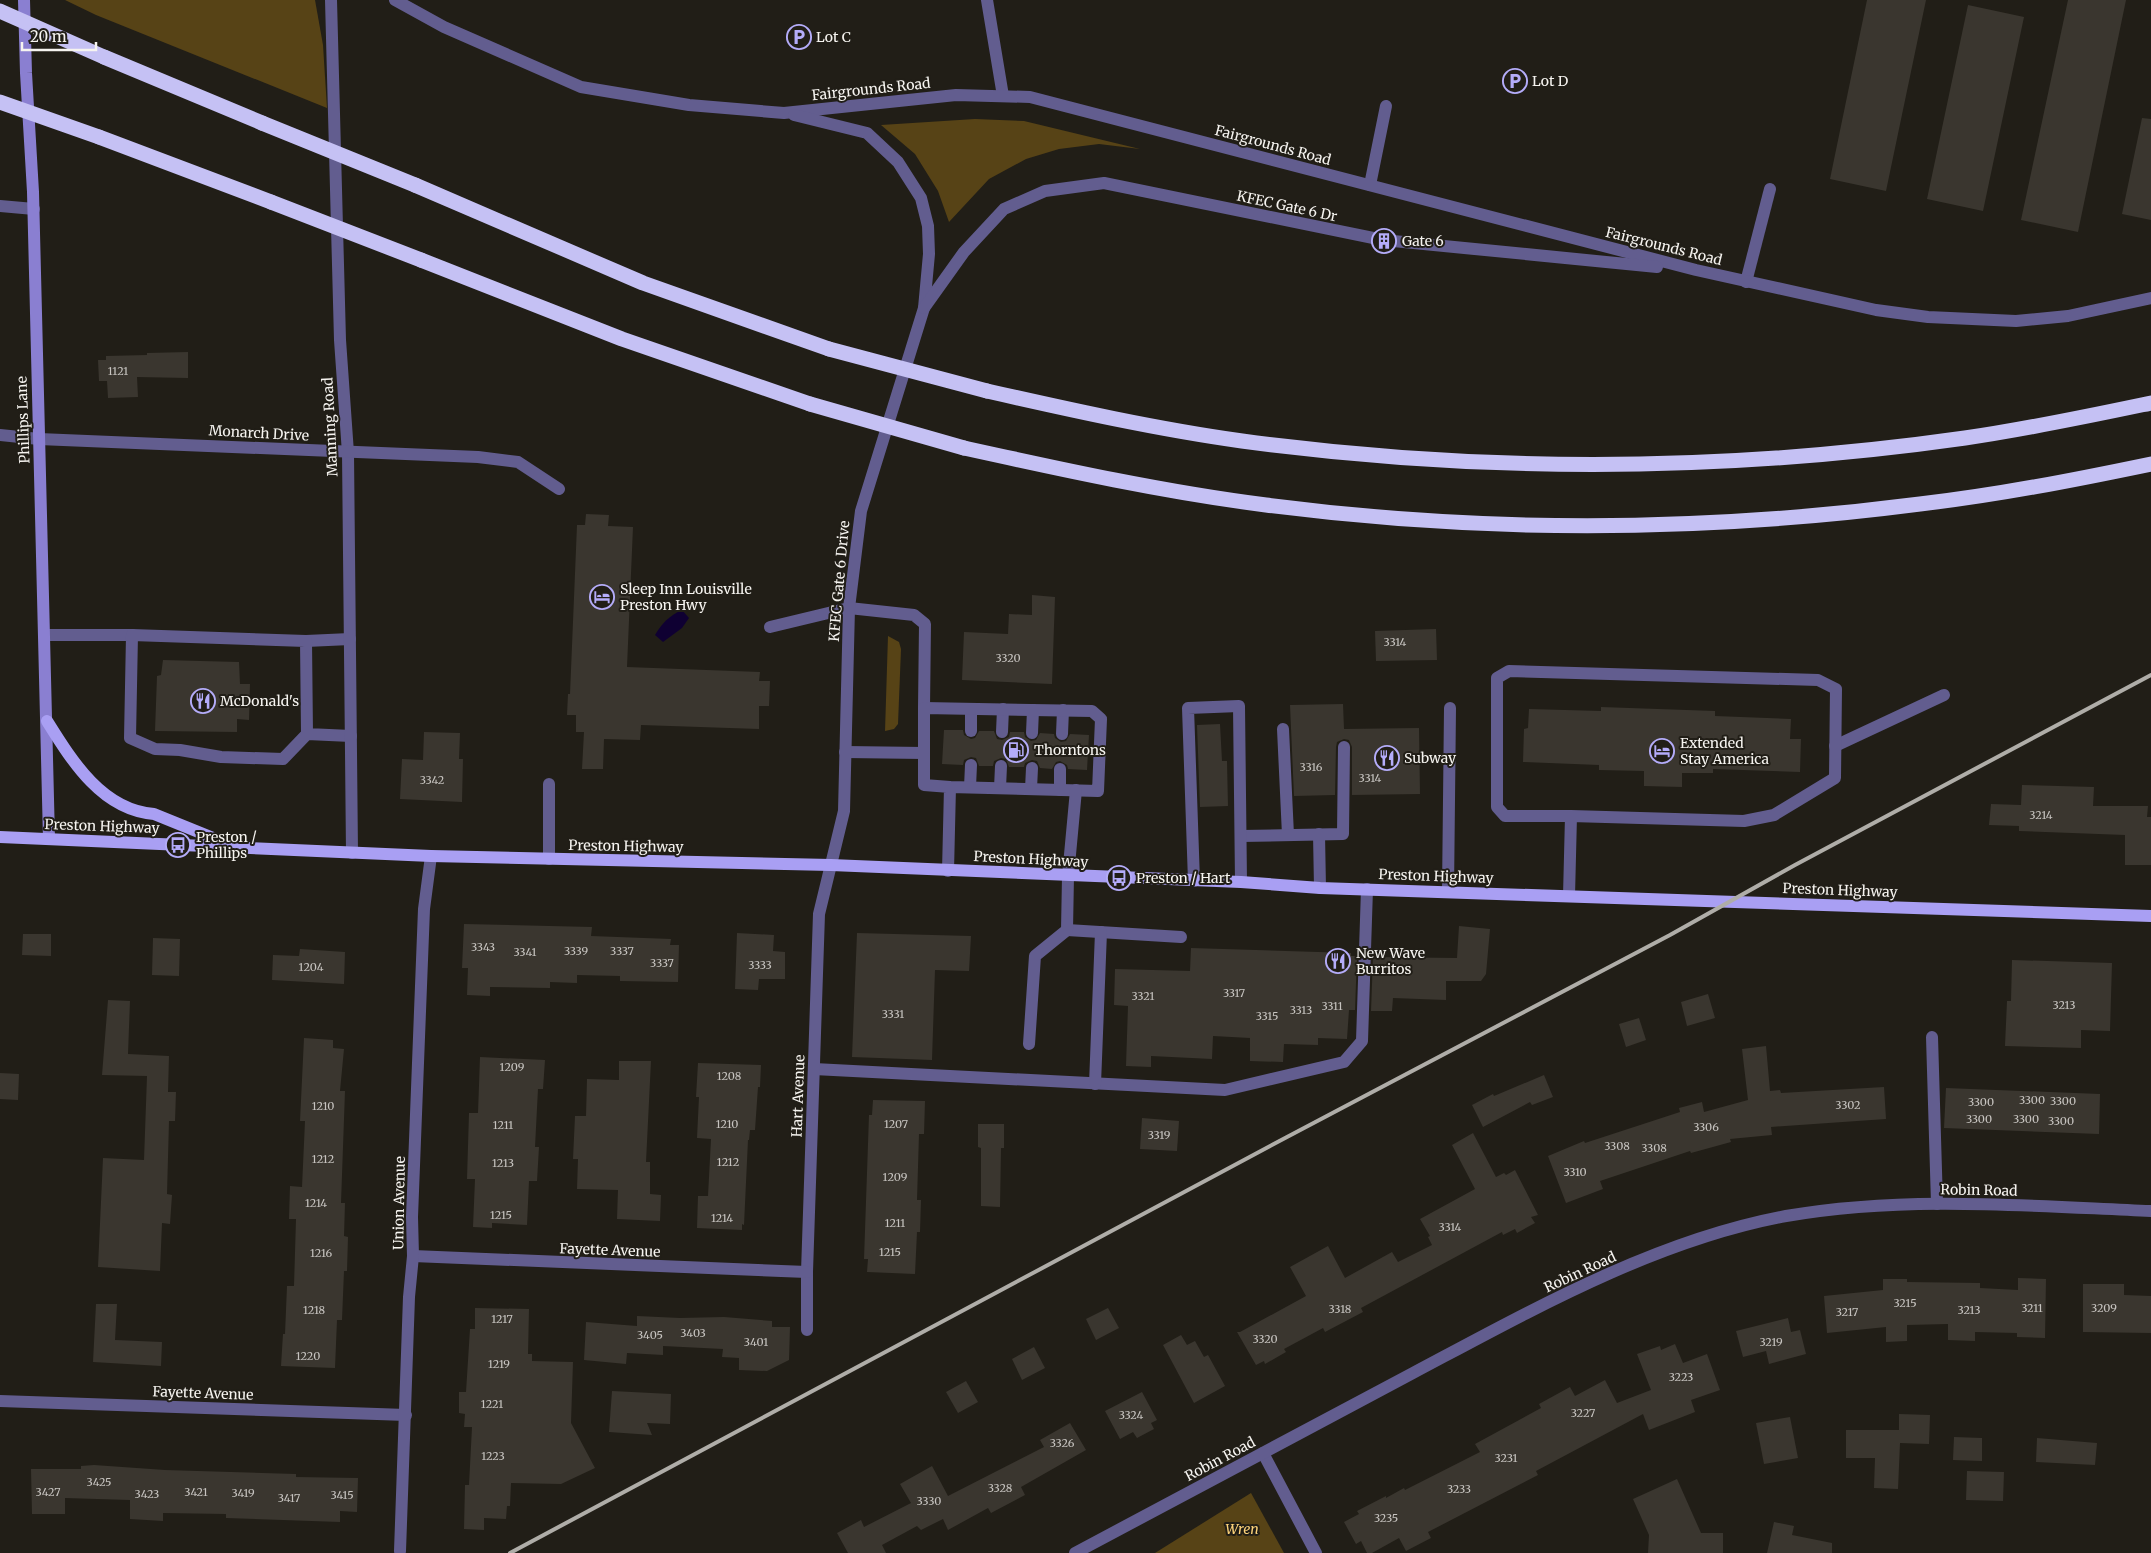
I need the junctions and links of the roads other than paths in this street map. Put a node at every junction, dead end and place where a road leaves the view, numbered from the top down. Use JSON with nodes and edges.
{"nodes":[{"id":1,"x":24,"y":0,"type":"edge"},
{"id":2,"x":331,"y":0,"type":"edge"},
{"id":3,"x":395,"y":0,"type":"edge"},
{"id":4,"x":987,"y":0,"type":"edge"},
{"id":5,"x":0,"y":11,"type":"edge"},
{"id":6,"x":1003,"y":96,"type":"junction"},
{"id":7,"x":0,"y":102,"type":"edge"},
{"id":8,"x":1386,"y":106,"type":"dead end"},
{"id":9,"x":784,"y":113,"type":"junction"},
{"id":10,"x":1370,"y":185,"type":"junction"},
{"id":11,"x":1770,"y":189,"type":"dead end"},
{"id":12,"x":0,"y":206,"type":"edge"},
{"id":13,"x":34,"y":209,"type":"junction"},
{"id":14,"x":1696,"y":270,"type":"junction"},
{"id":15,"x":1746,"y":282,"type":"junction"},
{"id":16,"x":2151,"y":298,"type":"edge"},
{"id":17,"x":924,"y":308,"type":"junction"},
{"id":18,"x":2151,"y":403,"type":"edge"},
{"id":19,"x":0,"y":435,"type":"edge"},
{"id":20,"x":39,"y":439,"type":"junction"},
{"id":21,"x":348,"y":453,"type":"junction"},
{"id":22,"x":2151,"y":464,"type":"edge"},
{"id":23,"x":559,"y":489,"type":"dead end"},
{"id":24,"x":849,"y":608,"type":"junction"},
{"id":25,"x":770,"y":627,"type":"dead end"},
{"id":26,"x":44,"y":635,"type":"junction"},
{"id":27,"x":132,"y":635,"type":"junction"},
{"id":28,"x":350,"y":639,"type":"junction"},
{"id":29,"x":306,"y":641,"type":"junction"},
{"id":30,"x":1944,"y":695,"type":"dead end"},
{"id":31,"x":924,"y":708,"type":"junction"},
{"id":32,"x":1450,"y":708,"type":"dead end"},
{"id":33,"x":971,"y":709,"type":"junction"},
{"id":34,"x":1003,"y":709,"type":"junction"},
{"id":35,"x":1033,"y":710,"type":"junction"},
{"id":36,"x":1062,"y":710,"type":"junction"},
{"id":37,"x":47,"y":721,"type":"junction"},
{"id":38,"x":1283,"y":729,"type":"dead end"},
{"id":39,"x":971,"y":730,"type":"dead end"},
{"id":40,"x":1002,"y":732,"type":"dead end"},
{"id":41,"x":1032,"y":733,"type":"dead end"},
{"id":42,"x":307,"y":734,"type":"junction"},
{"id":43,"x":1062,"y":734,"type":"dead end"},
{"id":44,"x":351,"y":736,"type":"junction"},
{"id":45,"x":1835,"y":746,"type":"junction"},
{"id":46,"x":1344,"y":747,"type":"dead end"},
{"id":47,"x":846,"y":752,"type":"junction"},
{"id":48,"x":924,"y":753,"type":"junction"},
{"id":49,"x":971,"y":766,"type":"dead end"},
{"id":50,"x":1001,"y":766,"type":"dead end"},
{"id":51,"x":1032,"y":768,"type":"dead end"},
{"id":52,"x":1060,"y":769,"type":"dead end"},
{"id":53,"x":549,"y":784,"type":"dead end"},
{"id":54,"x":950,"y":787,"type":"junction"},
{"id":55,"x":970,"y":787,"type":"junction"},
{"id":56,"x":1000,"y":788,"type":"junction"},
{"id":57,"x":1031,"y":789,"type":"junction"},
{"id":58,"x":1060,"y":790,"type":"junction"},
{"id":59,"x":1076,"y":790,"type":"junction"},
{"id":60,"x":1571,"y":816,"type":"junction"},
{"id":61,"x":1288,"y":834,"type":"junction"},
{"id":62,"x":1319,"y":834,"type":"junction"},
{"id":63,"x":1241,"y":836,"type":"junction"},
{"id":64,"x":0,"y":837,"type":"edge"},
{"id":65,"x":49,"y":839,"type":"junction"},
{"id":66,"x":237,"y":848,"type":"junction"},
{"id":67,"x":352,"y":853,"type":"junction"},
{"id":68,"x":431,"y":856,"type":"junction"},
{"id":69,"x":549,"y":859,"type":"junction"},
{"id":70,"x":831,"y":865,"type":"junction"},
{"id":71,"x":948,"y":870,"type":"junction"},
{"id":72,"x":1068,"y":876,"type":"junction"},
{"id":73,"x":1194,"y":881,"type":"junction"},
{"id":74,"x":1241,"y":882,"type":"junction"},
{"id":75,"x":1320,"y":888,"type":"junction"},
{"id":76,"x":1367,"y":889,"type":"junction"},
{"id":77,"x":1448,"y":892,"type":"junction"},
{"id":78,"x":1569,"y":896,"type":"junction"},
{"id":79,"x":2151,"y":916,"type":"edge"},
{"id":80,"x":1067,"y":930,"type":"junction"},
{"id":81,"x":1101,"y":932,"type":"junction"},
{"id":82,"x":1181,"y":937,"type":"dead end"},
{"id":83,"x":1932,"y":1037,"type":"dead end"},
{"id":84,"x":1029,"y":1044,"type":"dead end"},
{"id":85,"x":814,"y":1069,"type":"junction"},
{"id":86,"x":1094,"y":1084,"type":"junction"},
{"id":87,"x":1936,"y":1204,"type":"junction"},
{"id":88,"x":2151,"y":1211,"type":"edge"},
{"id":89,"x":413,"y":1256,"type":"junction"},
{"id":90,"x":807,"y":1272,"type":"junction"},
{"id":91,"x":807,"y":1330,"type":"dead end"},
{"id":92,"x":0,"y":1400,"type":"edge"},
{"id":93,"x":406,"y":1415,"type":"junction"},
{"id":94,"x":1262,"y":1454,"type":"junction"},
{"id":95,"x":400,"y":1551,"type":"dead end"},
{"id":96,"x":1075,"y":1553,"type":"edge"},
{"id":97,"x":1316,"y":1553,"type":"edge"}],
"edges":[{"from":1,"to":13,"type":"main road","name":"Phillips Lane"},
{"from":2,"to":21,"type":"street","name":"Manning Road"},
{"from":3,"to":9,"type":"street","name":"Fairgrounds Road"},
{"from":4,"to":6,"type":"street"},
{"from":5,"to":18,"type":"highway","bridge":true},
{"from":6,"to":9,"type":"street","name":"Fairgrounds Road"},
{"from":6,"to":10,"type":"street","name":"Fairgrounds Road"},
{"from":7,"to":22,"type":"highway","bridge":true},
{"from":8,"to":10,"type":"street"},
{"from":9,"to":17,"type":"street"},
{"from":10,"to":14,"type":"street","name":"Fairgrounds Road"},
{"from":11,"to":15,"type":"street"},
{"from":12,"to":13,"type":"street"},
{"from":13,"to":20,"type":"main road","name":"Phillips Lane"},
{"from":14,"to":15,"type":"street","name":"Fairgrounds Road"},
{"from":14,"to":17,"type":"street","name":"KFEC Gate 6 Dr"},
{"from":15,"to":16,"type":"street","name":"Fairgrounds Road"},
{"from":17,"to":24,"type":"street","name":"KFEC Gate 6 Drive"},
{"from":19,"to":20,"type":"street","name":"Monarch Drive"},
{"from":20,"to":21,"type":"street","name":"Monarch Drive"},
{"from":20,"to":26,"type":"main road","name":"Phillips Lane"},
{"from":21,"to":23,"type":"street","name":"Monarch Drive"},
{"from":21,"to":28,"type":"street","name":"Manning Road"},
{"from":24,"to":25,"type":"street"},
{"from":24,"to":31,"type":"street"},
{"from":24,"to":47,"type":"street","name":"KFEC Gate 6 Drive"},
{"from":26,"to":27,"type":"street"},
{"from":26,"to":37,"type":"main road","name":"Phillips Lane"},
{"from":27,"to":29,"type":"street"},
{"from":27,"to":42,"type":"street"},
{"from":28,"to":29,"type":"street"},
{"from":28,"to":44,"type":"street","name":"Manning Road"},
{"from":29,"to":42,"type":"street"},
{"from":30,"to":45,"type":"street"},
{"from":31,"to":33,"type":"street"},
{"from":31,"to":48,"type":"street"},
{"from":32,"to":77,"type":"street"},
{"from":33,"to":34,"type":"street"},
{"from":33,"to":39,"type":"street"},
{"from":34,"to":35,"type":"street"},
{"from":34,"to":40,"type":"street"},
{"from":35,"to":36,"type":"street"},
{"from":35,"to":41,"type":"street"},
{"from":36,"to":43,"type":"street"},
{"from":36,"to":59,"type":"street"},
{"from":37,"to":65,"type":"main road","name":"Phillips Lane"},
{"from":37,"to":66,"type":"main road"},
{"from":38,"to":61,"type":"street"},
{"from":42,"to":44,"type":"street"},
{"from":44,"to":67,"type":"street","name":"Manning Road"},
{"from":45,"to":60,"type":"street"},
{"from":45,"to":60,"type":"street"},
{"from":46,"to":62,"type":"street"},
{"from":47,"to":48,"type":"street"},
{"from":47,"to":70,"type":"street","name":"KFEC Gate 6 Drive"},
{"from":48,"to":54,"type":"street"},
{"from":49,"to":55,"type":"street"},
{"from":50,"to":56,"type":"street"},
{"from":51,"to":57,"type":"street"},
{"from":52,"to":58,"type":"street"},
{"from":53,"to":69,"type":"street"},
{"from":54,"to":55,"type":"street"},
{"from":54,"to":71,"type":"street"},
{"from":55,"to":56,"type":"street"},
{"from":56,"to":57,"type":"street"},
{"from":57,"to":58,"type":"street"},
{"from":58,"to":59,"type":"street"},
{"from":59,"to":72,"type":"street"},
{"from":60,"to":78,"type":"street"},
{"from":61,"to":62,"type":"street"},
{"from":61,"to":63,"type":"street"},
{"from":62,"to":75,"type":"street"},
{"from":63,"to":73,"type":"street"},
{"from":63,"to":74,"type":"street"},
{"from":64,"to":65,"type":"main road","name":"Preston Highway"},
{"from":65,"to":66,"type":"main road","name":"Preston Highway"},
{"from":66,"to":67,"type":"main road","name":"Preston Highway"},
{"from":67,"to":68,"type":"main road","name":"Preston Highway"},
{"from":68,"to":69,"type":"main road","name":"Preston Highway"},
{"from":68,"to":89,"type":"street","name":"Union Avenue"},
{"from":69,"to":70,"type":"main road","name":"Preston Highway"},
{"from":70,"to":71,"type":"main road","name":"Preston Highway"},
{"from":70,"to":85,"type":"street","name":"Hart Avenue"},
{"from":71,"to":72,"type":"main road","name":"Preston Highway"},
{"from":72,"to":73,"type":"main road","name":"Preston Highway"},
{"from":72,"to":80,"type":"street"},
{"from":73,"to":74,"type":"main road","name":"Preston Highway"},
{"from":74,"to":75,"type":"main road","name":"Preston Highway"},
{"from":75,"to":76,"type":"main road","name":"Preston Highway"},
{"from":76,"to":77,"type":"main road","name":"Preston Highway"},
{"from":76,"to":86,"type":"street"},
{"from":77,"to":78,"type":"main road","name":"Preston Highway"},
{"from":78,"to":79,"type":"main road","name":"Preston Highway"},
{"from":80,"to":81,"type":"street"},
{"from":80,"to":84,"type":"street"},
{"from":81,"to":82,"type":"street"},
{"from":81,"to":86,"type":"street"},
{"from":83,"to":87,"type":"street"},
{"from":85,"to":86,"type":"street"},
{"from":85,"to":90,"type":"street","name":"Hart Avenue"},
{"from":87,"to":88,"type":"street","name":"Robin Road"},
{"from":87,"to":94,"type":"street","name":"Robin Road"},
{"from":89,"to":90,"type":"street","name":"Fayette Avenue"},
{"from":89,"to":93,"type":"street","name":"Union Avenue"},
{"from":90,"to":91,"type":"street","name":"Hart Avenue"},
{"from":92,"to":93,"type":"street","name":"Fayette Avenue"},
{"from":93,"to":95,"type":"street","name":"Union Avenue"},
{"from":94,"to":96,"type":"street","name":"Robin Road"},
{"from":94,"to":97,"type":"street"}]}
